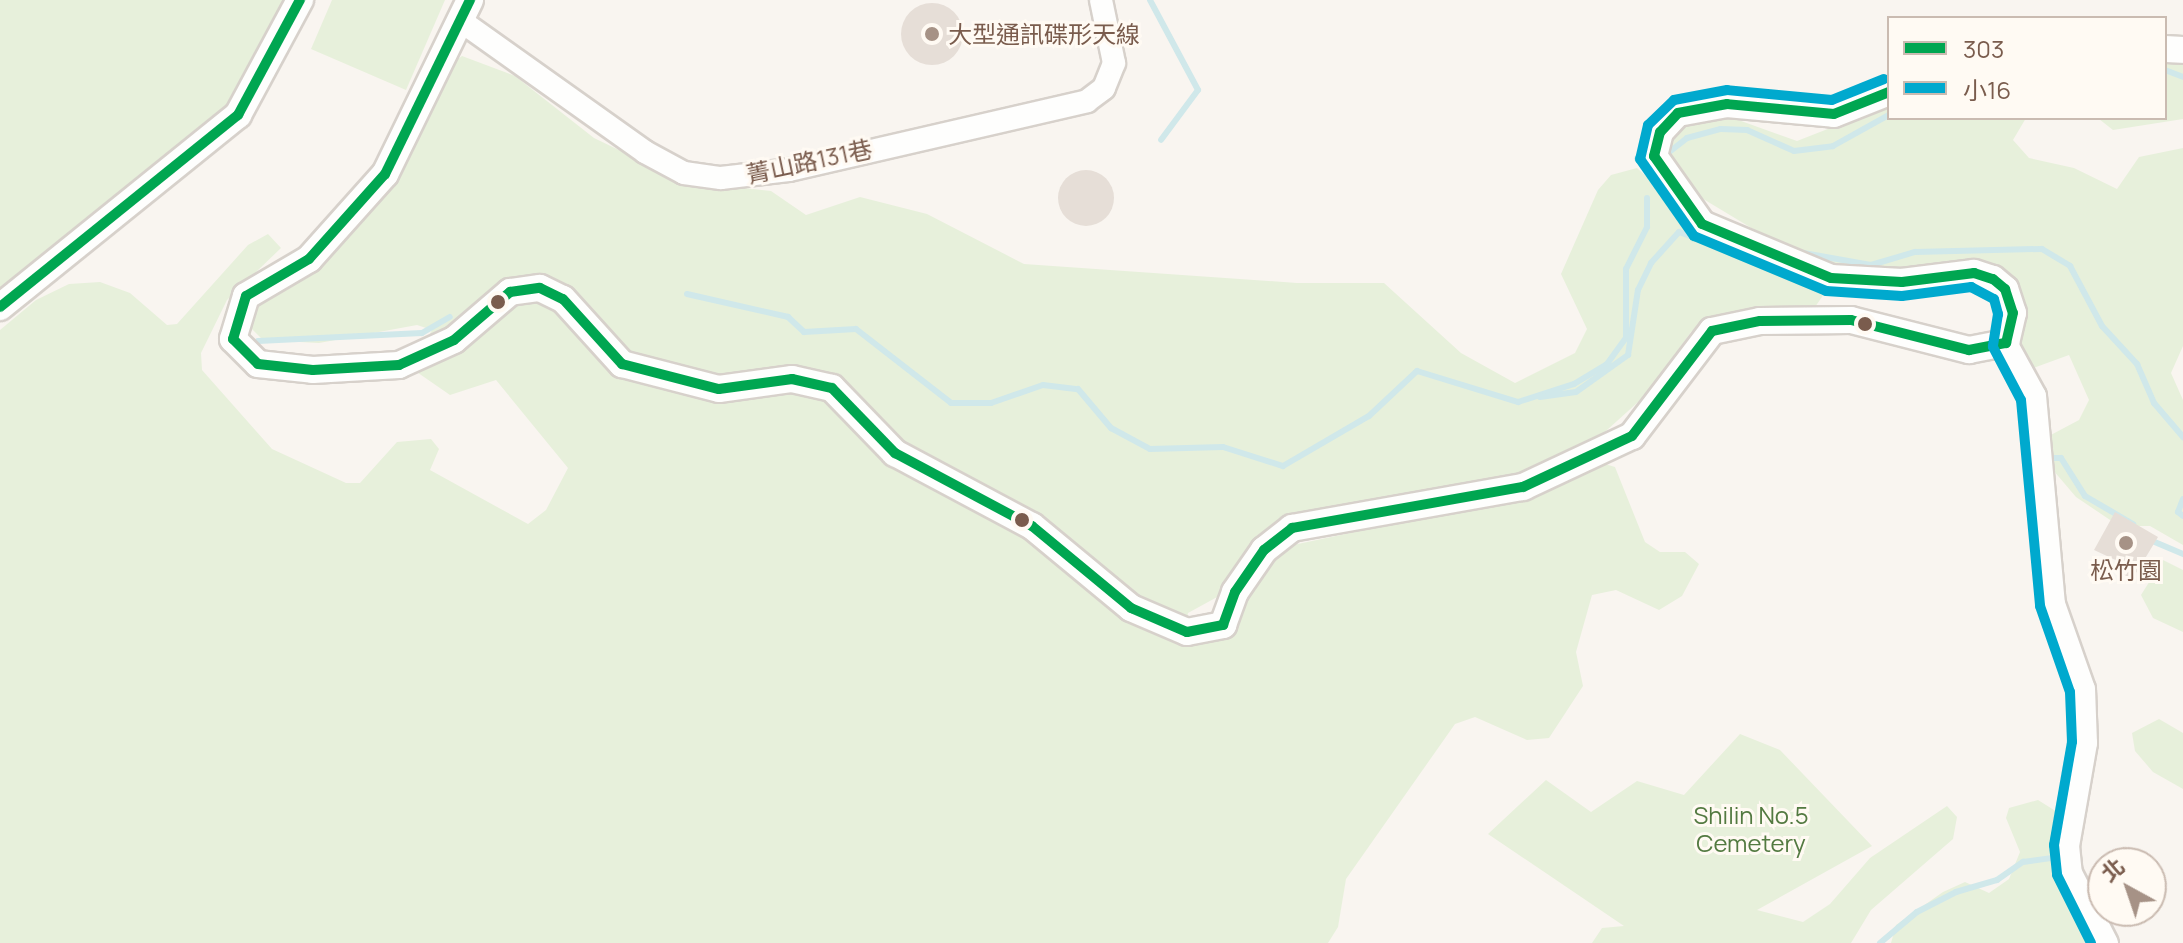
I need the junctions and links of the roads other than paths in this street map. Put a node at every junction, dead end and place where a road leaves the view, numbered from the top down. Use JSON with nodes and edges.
{"nodes":[{"id":1,"x":300,"y":0,"type":"edge"},
{"id":2,"x":1101,"y":0,"type":"edge"},
{"id":3,"x":465,"y":10,"type":"edge"},
{"id":4,"x":1887,"y":93,"type":"edge"},
{"id":5,"x":0,"y":307,"type":"edge"},
{"id":6,"x":2006,"y":343,"type":"junction"},
{"id":7,"x":2107,"y":943,"type":"edge"}],
"edges":[{"from":1,"to":5,"type":"street"},
{"from":2,"to":3,"type":"street","name":"菁山路131巷"},
{"from":3,"to":6,"type":"street"},
{"from":4,"to":6,"type":"street"},
{"from":6,"to":7,"type":"street"}]}
